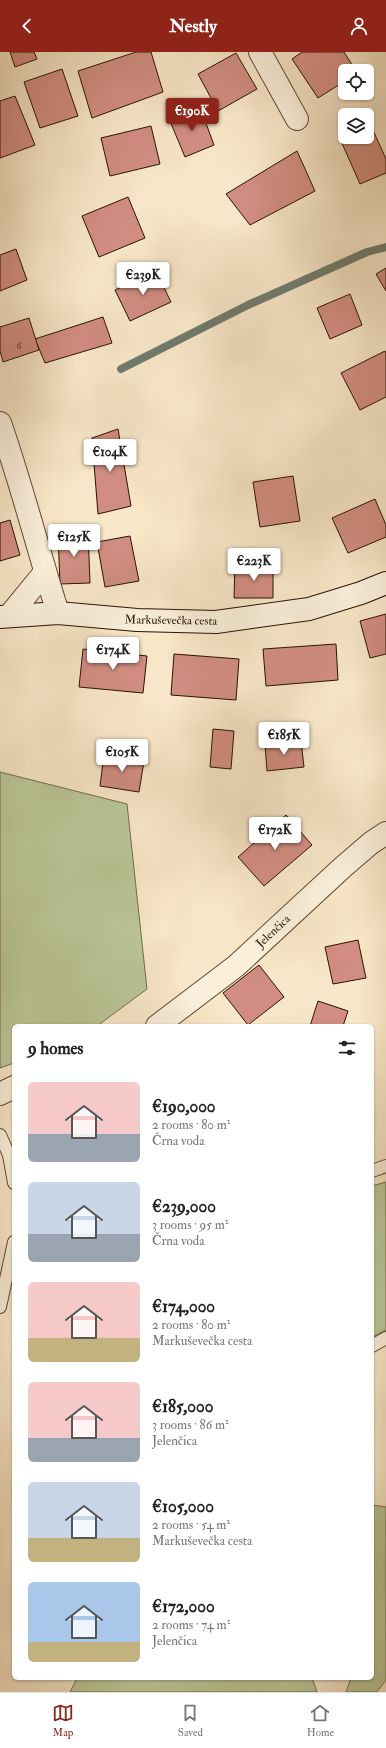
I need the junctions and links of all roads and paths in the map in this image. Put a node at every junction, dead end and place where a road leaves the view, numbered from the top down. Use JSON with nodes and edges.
{"nodes":[{"id":1,"x":260,"y":52,"type":"edge"},
{"id":2,"x":297,"y":119,"type":"dead end"},
{"id":3,"x":0,"y":424,"type":"edge"},
{"id":4,"x":45,"y":572,"type":"junction"},
{"id":5,"x":386,"y":583,"type":"edge"},
{"id":6,"x":58,"y":613,"type":"junction"},
{"id":7,"x":4,"y":617,"type":"edge"},
{"id":8,"x":386,"y":833,"type":"edge"},
{"id":9,"x":160,"y":1024,"type":"edge"},
{"id":10,"x":12,"y":1088,"type":"edge"},
{"id":11,"x":0,"y":1094,"type":"edge"},
{"id":12,"x":0,"y":1135,"type":"edge"},
{"id":13,"x":386,"y":1166,"type":"edge"},
{"id":14,"x":374,"y":1170,"type":"edge"},
{"id":15,"x":12,"y":1172,"type":"edge"},
{"id":16,"x":12,"y":1251,"type":"edge"},
{"id":17,"x":0,"y":1307,"type":"edge"},
{"id":18,"x":386,"y":1338,"type":"edge"},
{"id":19,"x":374,"y":1345,"type":"edge"}],
"edges":[{"from":1,"to":2,"type":"street"},
{"from":3,"to":4,"type":"street"},
{"from":4,"to":6,"type":"street"},
{"from":4,"to":7,"type":"street"},
{"from":5,"to":6,"type":"street","name":"Markuševečka cesta"},
{"from":6,"to":7,"type":"street","name":"Markuševečka cesta"},
{"from":8,"to":9,"type":"street","name":"Jelenčica"},
{"from":10,"to":11,"type":"street"},
{"from":12,"to":15,"type":"lane"},
{"from":13,"to":14,"type":"lane"},
{"from":16,"to":17,"type":"lane"},
{"from":18,"to":19,"type":"lane"}]}
